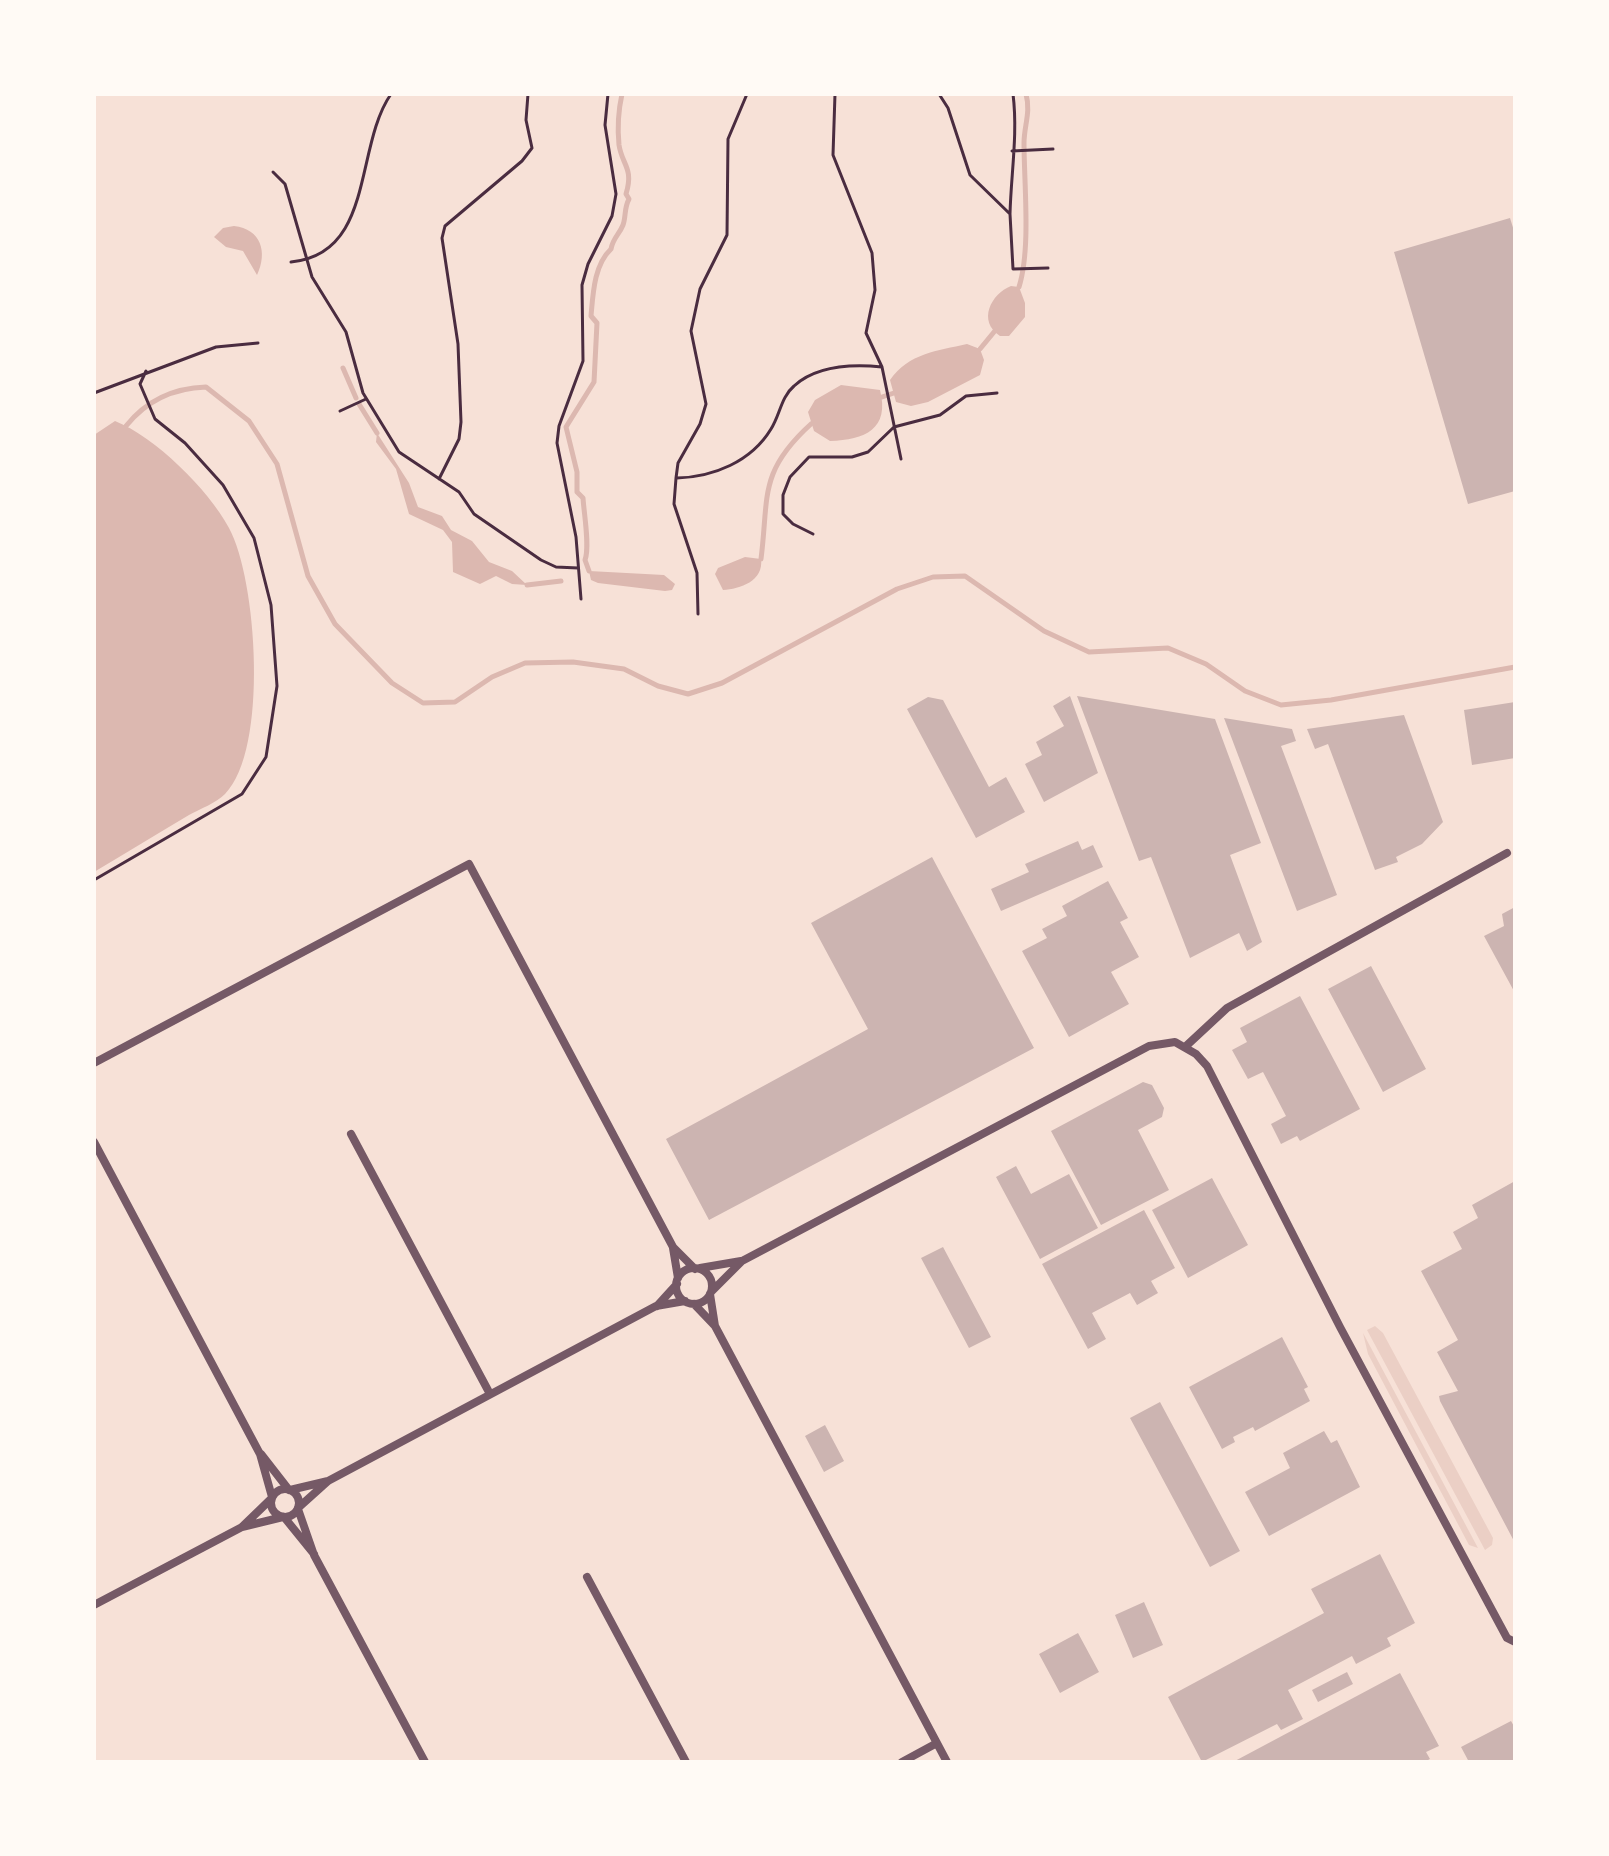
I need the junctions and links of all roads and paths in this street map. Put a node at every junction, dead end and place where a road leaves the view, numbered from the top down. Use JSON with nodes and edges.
{"nodes":[{"id":1,"x":391,"y":94,"type":"edge"},
{"id":2,"x":528,"y":94,"type":"edge"},
{"id":3,"x":608,"y":94,"type":"edge"},
{"id":4,"x":747,"y":94,"type":"edge"},
{"id":5,"x":835,"y":94,"type":"edge"},
{"id":6,"x":939,"y":94,"type":"edge"},
{"id":7,"x":1013,"y":94,"type":"edge"},
{"id":8,"x":1053,"y":149,"type":"dead end"},
{"id":9,"x":1012,"y":151,"type":"junction"},
{"id":10,"x":273,"y":172,"type":"dead end"},
{"id":11,"x":1010,"y":214,"type":"junction"},
{"id":12,"x":307,"y":260,"type":"junction"},
{"id":13,"x":291,"y":262,"type":"dead end"},
{"id":14,"x":1048,"y":268,"type":"dead end"},
{"id":15,"x":258,"y":343,"type":"dead end"},
{"id":16,"x":882,"y":367,"type":"junction"},
{"id":17,"x":146,"y":371,"type":"junction"},
{"id":18,"x":94,"y":393,"type":"edge"},
{"id":19,"x":997,"y":393,"type":"dead end"},
{"id":20,"x":366,"y":399,"type":"junction"},
{"id":21,"x":340,"y":411,"type":"dead end"},
{"id":22,"x":894,"y":427,"type":"junction"},
{"id":23,"x":901,"y":459,"type":"dead end"},
{"id":24,"x":676,"y":478,"type":"junction"},
{"id":25,"x":438,"y":480,"type":"junction"},
{"id":26,"x":813,"y":534,"type":"dead end"},
{"id":27,"x":578,"y":568,"type":"junction"},
{"id":28,"x":581,"y":599,"type":"dead end"},
{"id":29,"x":698,"y":614,"type":"dead end"},
{"id":30,"x":1507,"y":853,"type":"dead end"},
{"id":31,"x":94,"y":880,"type":"edge"},
{"id":32,"x":1185,"y":1047,"type":"junction"},
{"id":33,"x":94,"y":1063,"type":"edge"},
{"id":34,"x":351,"y":1134,"type":"dead end"},
{"id":35,"x":94,"y":1142,"type":"edge"},
{"id":36,"x":673,"y":1247,"type":"junction"},
{"id":37,"x":742,"y":1261,"type":"junction"},
{"id":38,"x":696,"y":1269,"type":"junction"},
{"id":39,"x":678,"y":1281,"type":"junction"},
{"id":40,"x":710,"y":1293,"type":"junction"},
{"id":41,"x":690,"y":1303,"type":"junction"},
{"id":42,"x":656,"y":1306,"type":"junction"},
{"id":43,"x":715,"y":1326,"type":"junction"},
{"id":44,"x":490,"y":1394,"type":"junction"},
{"id":45,"x":260,"y":1454,"type":"junction"},
{"id":46,"x":328,"y":1481,"type":"junction"},
{"id":47,"x":290,"y":1490,"type":"junction"},
{"id":48,"x":272,"y":1498,"type":"junction"},
{"id":49,"x":298,"y":1508,"type":"junction"},
{"id":50,"x":284,"y":1517,"type":"junction"},
{"id":51,"x":242,"y":1527,"type":"junction"},
{"id":52,"x":314,"y":1555,"type":"junction"},
{"id":53,"x":587,"y":1577,"type":"dead end"},
{"id":54,"x":94,"y":1605,"type":"edge"},
{"id":55,"x":1515,"y":1642,"type":"edge"},
{"id":56,"x":937,"y":1743,"type":"junction"},
{"id":57,"x":425,"y":1762,"type":"edge"},
{"id":58,"x":686,"y":1762,"type":"edge"},
{"id":59,"x":902,"y":1762,"type":"edge"},
{"id":60,"x":947,"y":1762,"type":"edge"}],
"edges":[{"from":1,"to":12,"type":"path"},
{"from":2,"to":25,"type":"path"},
{"from":3,"to":27,"type":"path"},
{"from":4,"to":24,"type":"path"},
{"from":5,"to":16,"type":"path"},
{"from":6,"to":11,"type":"path"},
{"from":7,"to":9,"type":"path"},
{"from":8,"to":9,"type":"path"},
{"from":9,"to":11,"type":"path"},
{"from":10,"to":12,"type":"path"},
{"from":11,"to":14,"type":"path"},
{"from":12,"to":13,"type":"path"},
{"from":12,"to":20,"type":"path"},
{"from":15,"to":17,"type":"path"},
{"from":16,"to":22,"type":"path"},
{"from":16,"to":24,"type":"path"},
{"from":17,"to":18,"type":"path"},
{"from":17,"to":31,"type":"path"},
{"from":19,"to":22,"type":"path"},
{"from":20,"to":21,"type":"path"},
{"from":20,"to":25,"type":"path"},
{"from":22,"to":23,"type":"path"},
{"from":22,"to":26,"type":"path"},
{"from":24,"to":29,"type":"path"},
{"from":25,"to":27,"type":"path"},
{"from":27,"to":28,"type":"path"},
{"from":30,"to":32,"type":"street"},
{"from":32,"to":37,"type":"street"},
{"from":32,"to":55,"type":"street"},
{"from":33,"to":36,"type":"street"},
{"from":34,"to":44,"type":"street"},
{"from":35,"to":45,"type":"street"},
{"from":36,"to":38,"type":"street"},
{"from":36,"to":39,"type":"street"},
{"from":37,"to":38,"type":"street"},
{"from":37,"to":40,"type":"street"},
{"from":38,"to":39,"type":"street"},
{"from":38,"to":40,"type":"street"},
{"from":39,"to":41,"type":"street"},
{"from":39,"to":42,"type":"street"},
{"from":40,"to":41,"type":"street"},
{"from":40,"to":43,"type":"street"},
{"from":41,"to":42,"type":"street"},
{"from":41,"to":43,"type":"street"},
{"from":42,"to":44,"type":"street"},
{"from":43,"to":56,"type":"street"},
{"from":44,"to":46,"type":"street"},
{"from":45,"to":47,"type":"street"},
{"from":45,"to":48,"type":"street"},
{"from":46,"to":47,"type":"street"},
{"from":46,"to":49,"type":"street"},
{"from":47,"to":48,"type":"street"},
{"from":47,"to":49,"type":"street"},
{"from":48,"to":50,"type":"street"},
{"from":48,"to":51,"type":"street"},
{"from":49,"to":50,"type":"street"},
{"from":49,"to":52,"type":"street"},
{"from":50,"to":51,"type":"street"},
{"from":50,"to":52,"type":"street"},
{"from":51,"to":54,"type":"street"},
{"from":52,"to":57,"type":"street"},
{"from":53,"to":58,"type":"street"},
{"from":56,"to":59,"type":"street"},
{"from":56,"to":60,"type":"street"}]}
